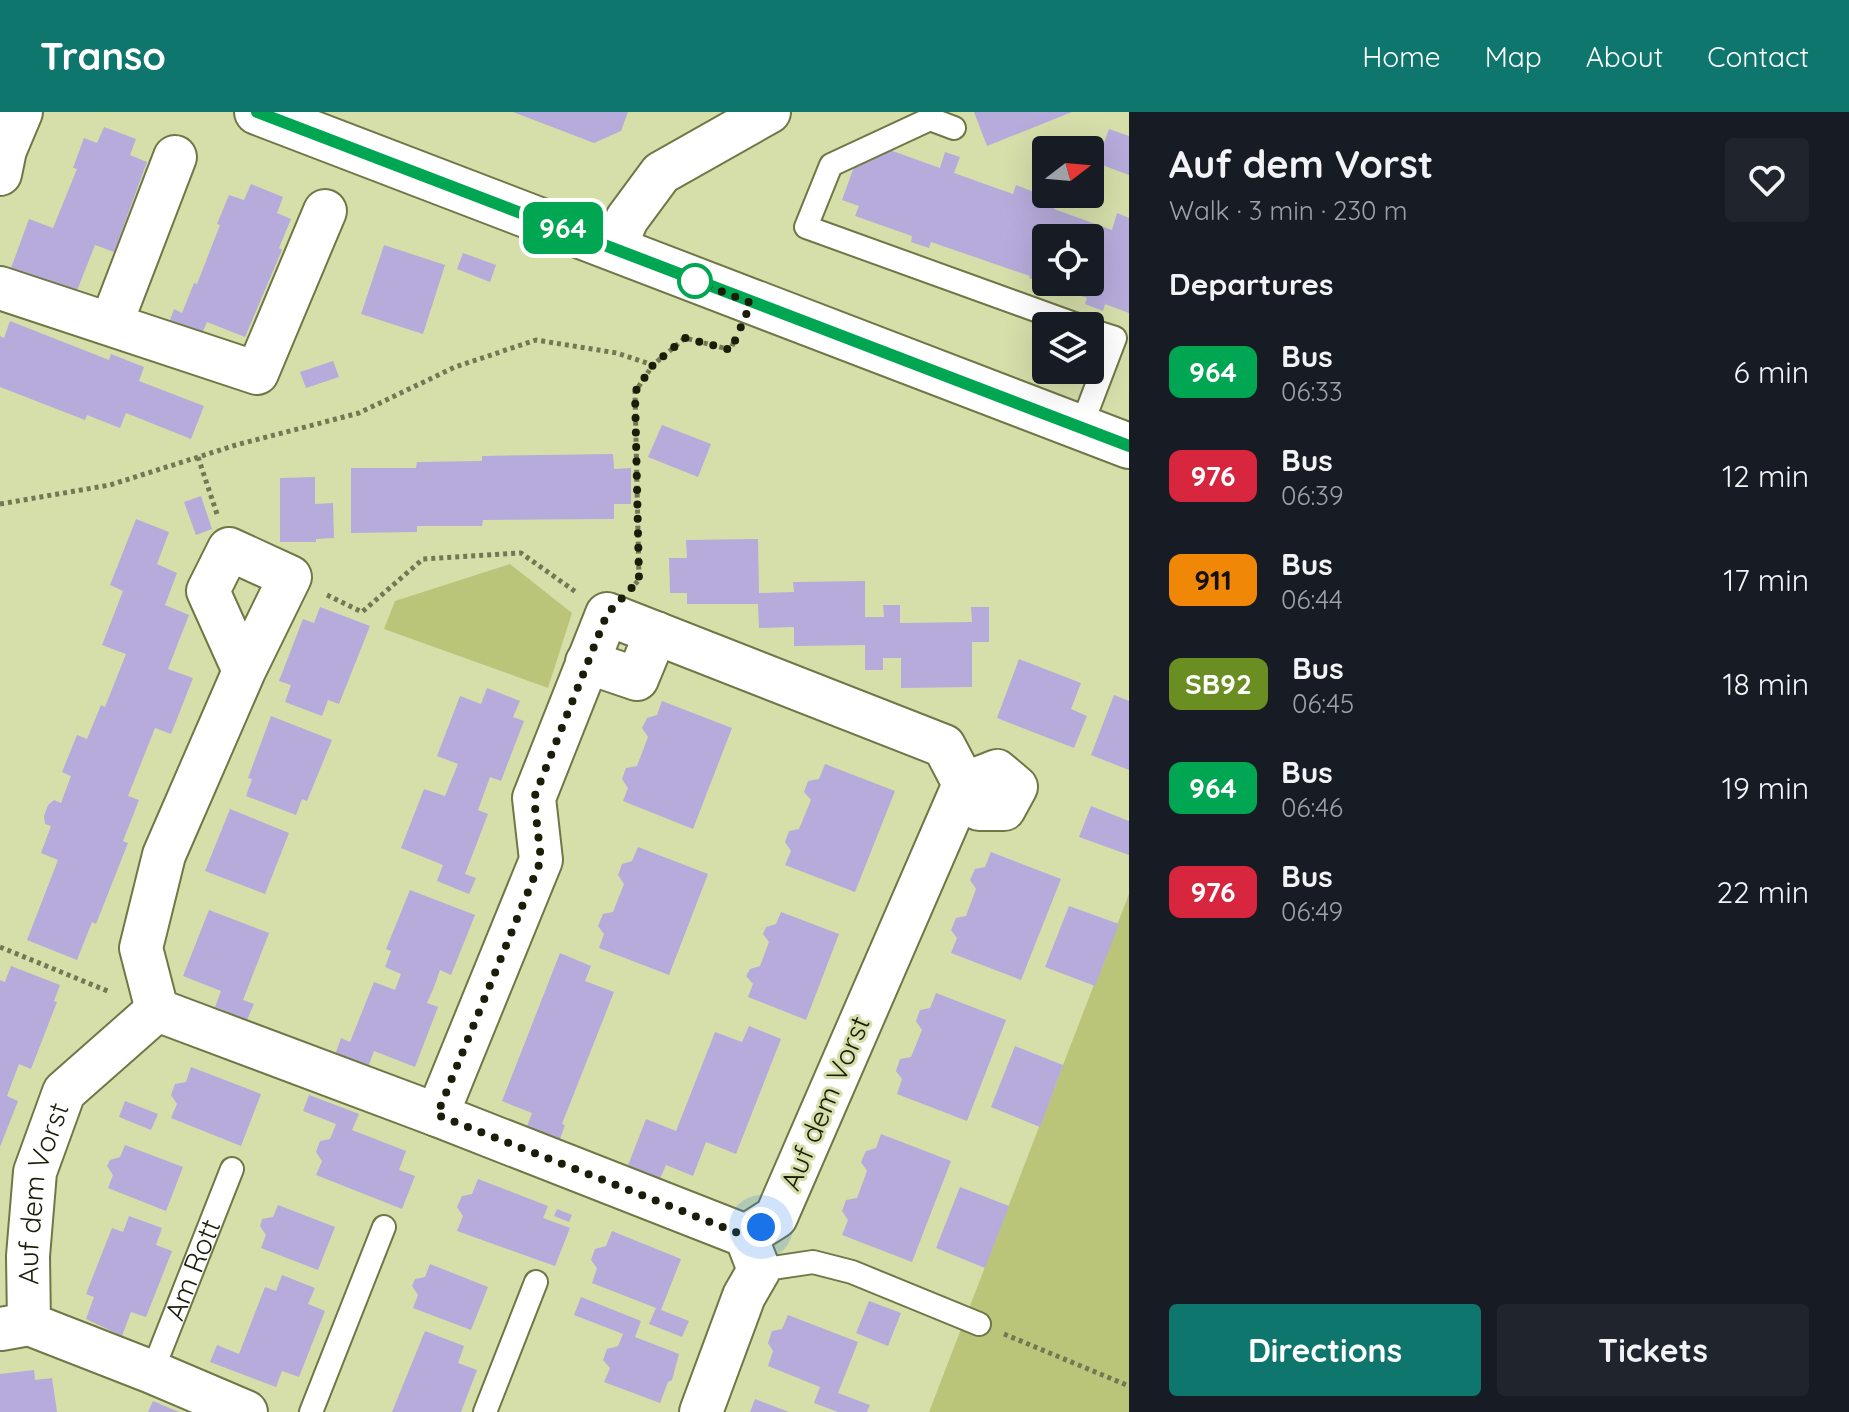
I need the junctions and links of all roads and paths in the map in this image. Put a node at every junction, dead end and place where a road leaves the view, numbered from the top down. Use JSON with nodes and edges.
{"nodes":[{"id":1,"x":21,"y":112,"type":"edge"},
{"id":2,"x":257,"y":112,"type":"edge"},
{"id":3,"x":769,"y":112,"type":"edge"},
{"id":4,"x":954,"y":128,"type":"dead end"},
{"id":5,"x":175,"y":157,"type":"dead end"},
{"id":6,"x":0,"y":174,"type":"edge"},
{"id":7,"x":325,"y":211,"type":"dead end"},
{"id":8,"x":615,"y":247,"type":"junction"},
{"id":9,"x":0,"y":288,"type":"edge"},
{"id":10,"x":751,"y":303,"type":"junction"},
{"id":11,"x":1041,"y":312,"type":"edge"},
{"id":12,"x":111,"y":324,"type":"junction"},
{"id":13,"x":1122,"y":341,"type":"edge"},
{"id":14,"x":653,"y":365,"type":"junction"},
{"id":15,"x":1081,"y":427,"type":"junction"},
{"id":16,"x":1129,"y":446,"type":"edge"},
{"id":17,"x":198,"y":457,"type":"junction"},
{"id":18,"x":0,"y":504,"type":"edge"},
{"id":19,"x":229,"y":549,"type":"junction"},
{"id":20,"x":290,"y":577,"type":"junction"},
{"id":21,"x":607,"y":614,"type":"junction"},
{"id":22,"x":656,"y":633,"type":"junction"},
{"id":23,"x":587,"y":662,"type":"junction"},
{"id":24,"x":244,"y":671,"type":"junction"},
{"id":25,"x":0,"y":947,"type":"edge"},
{"id":26,"x":157,"y":1010,"type":"junction"},
{"id":27,"x":437,"y":1115,"type":"junction"},
{"id":28,"x":232,"y":1169,"type":"dead end"},
{"id":29,"x":384,"y":1227,"type":"dead end"},
{"id":30,"x":753,"y":1253,"type":"junction"},
{"id":31,"x":536,"y":1282,"type":"dead end"},
{"id":32,"x":979,"y":1324,"type":"joint"},
{"id":33,"x":14,"y":1327,"type":"edge"},
{"id":34,"x":152,"y":1372,"type":"junction"},
{"id":35,"x":1129,"y":1386,"type":"edge"},
{"id":36,"x":246,"y":1412,"type":"edge"},
{"id":37,"x":311,"y":1412,"type":"edge"},
{"id":38,"x":485,"y":1412,"type":"edge"},
{"id":39,"x":701,"y":1412,"type":"edge"}],
"edges":[{"from":1,"to":6,"type":"street"},
{"from":2,"to":8,"type":"main road"},
{"from":3,"to":8,"type":"street"},
{"from":4,"to":11,"type":"lane"},
{"from":5,"to":12,"type":"street"},
{"from":7,"to":12,"type":"street"},
{"from":8,"to":10,"type":"main road"},
{"from":9,"to":12,"type":"street"},
{"from":10,"to":14,"type":"path"},
{"from":10,"to":15,"type":"main road"},
{"from":13,"to":15,"type":"lane"},
{"from":14,"to":17,"type":"path"},
{"from":14,"to":21,"type":"path"},
{"from":15,"to":16,"type":"main road"},
{"from":17,"to":18,"type":"path"},
{"from":17,"to":19,"type":"path"},
{"from":19,"to":20,"type":"street"},
{"from":19,"to":24,"type":"street"},
{"from":20,"to":21,"type":"path"},
{"from":20,"to":24,"type":"street"},
{"from":21,"to":22,"type":"street","name":"Auf dem Vorst"},
{"from":21,"to":23,"type":"street"},
{"from":22,"to":23,"type":"street"},
{"from":22,"to":30,"type":"street","name":"Auf dem Vorst"},
{"from":23,"to":27,"type":"street"},
{"from":24,"to":26,"type":"street"},
{"from":25,"to":26,"type":"path"},
{"from":26,"to":27,"type":"street"},
{"from":26,"to":33,"type":"street","name":"Auf dem Vorst"},
{"from":27,"to":30,"type":"street"},
{"from":28,"to":34,"type":"lane","name":"Am Rott"},
{"from":29,"to":37,"type":"lane"},
{"from":30,"to":32,"type":"lane"},
{"from":30,"to":39,"type":"street"},
{"from":31,"to":38,"type":"lane"},
{"from":32,"to":35,"type":"path"},
{"from":33,"to":34,"type":"street"},
{"from":34,"to":36,"type":"street"}]}
